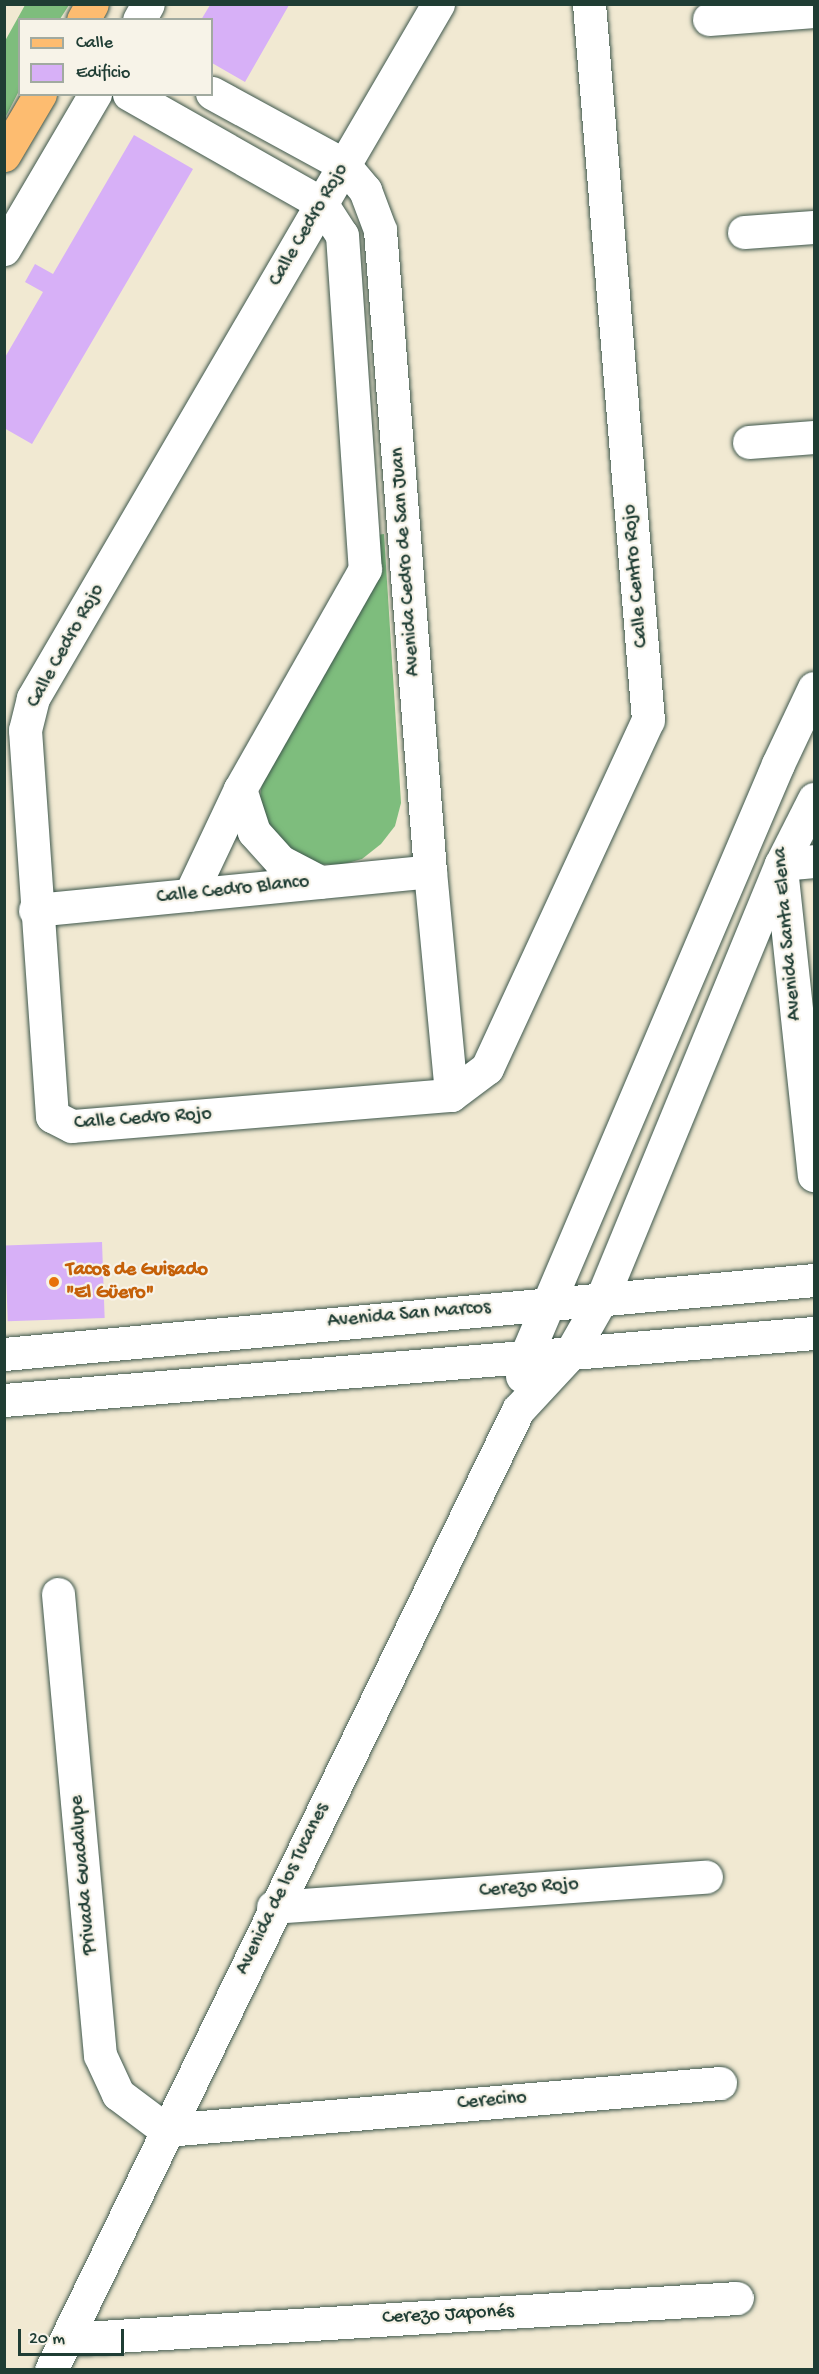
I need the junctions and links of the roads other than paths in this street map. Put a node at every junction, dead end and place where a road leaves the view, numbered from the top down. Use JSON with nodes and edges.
{"nodes":[{"id":1,"x":92,"y":4,"type":"edge"},
{"id":2,"x":148,"y":4,"type":"edge"},
{"id":3,"x":438,"y":4,"type":"edge"},
{"id":4,"x":589,"y":4,"type":"edge"},
{"id":5,"x":814,"y":11,"type":"edge"},
{"id":6,"x":84,"y":18,"type":"edge"},
{"id":7,"x":140,"y":18,"type":"edge"},
{"id":8,"x":709,"y":19,"type":"dead end"},
{"id":9,"x":39,"y":96,"type":"edge"},
{"id":10,"x":94,"y":96,"type":"edge"},
{"id":11,"x":132,"y":96,"type":"edge"},
{"id":12,"x":222,"y":99,"type":"edge"},
{"id":13,"x":4,"y":155,"type":"edge"},
{"id":14,"x":344,"y":165,"type":"junction"},
{"id":15,"x":321,"y":203,"type":"junction"},
{"id":16,"x":814,"y":227,"type":"edge"},
{"id":17,"x":380,"y":230,"type":"junction"},
{"id":18,"x":744,"y":232,"type":"dead end"},
{"id":19,"x":342,"y":235,"type":"junction"},
{"id":20,"x":4,"y":249,"type":"edge"},
{"id":21,"x":814,"y":437,"type":"edge"},
{"id":22,"x":749,"y":442,"type":"dead end"},
{"id":23,"x":814,"y":688,"type":"edge"},
{"id":24,"x":778,"y":764,"type":"junction"},
{"id":25,"x":240,"y":789,"type":"junction"},
{"id":26,"x":814,"y":799,"type":"edge"},
{"id":27,"x":814,"y":861,"type":"edge"},
{"id":28,"x":781,"y":864,"type":"junction"},
{"id":29,"x":430,"y":872,"type":"junction"},
{"id":30,"x":320,"y":882,"type":"junction"},
{"id":31,"x":190,"y":895,"type":"junction"},
{"id":32,"x":35,"y":910,"type":"junction"},
{"id":33,"x":808,"y":1075,"type":"edge"},
{"id":34,"x":451,"y":1095,"type":"junction"},
{"id":35,"x":814,"y":1175,"type":"edge"},
{"id":36,"x":814,"y":1280,"type":"edge"},
{"id":37,"x":602,"y":1298,"type":"junction"},
{"id":38,"x":549,"y":1302,"type":"junction"},
{"id":39,"x":814,"y":1333,"type":"edge"},
{"id":40,"x":4,"y":1354,"type":"edge"},
{"id":41,"x":570,"y":1354,"type":"junction"},
{"id":42,"x":525,"y":1358,"type":"junction"},
{"id":43,"x":4,"y":1400,"type":"edge"},
{"id":44,"x":518,"y":1410,"type":"junction"},
{"id":45,"x":58,"y":1594,"type":"dead end"},
{"id":46,"x":705,"y":1877,"type":"dead end"},
{"id":47,"x":273,"y":1907,"type":"junction"},
{"id":48,"x":720,"y":2083,"type":"dead end"},
{"id":49,"x":166,"y":2130,"type":"junction"},
{"id":50,"x":737,"y":2298,"type":"dead end"},
{"id":51,"x":67,"y":2339,"type":"junction"},
{"id":52,"x":51,"y":2370,"type":"edge"}],
"edges":[{"from":1,"to":6,"type":"main road"},
{"from":2,"to":7,"type":"street"},
{"from":3,"to":14,"type":"street","name":"Calle Cedro Rojo"},
{"from":4,"to":34,"type":"street","name":"Calle Centro Rojo"},
{"from":5,"to":8,"type":"street"},
{"from":9,"to":13,"type":"main road"},
{"from":10,"to":20,"type":"street"},
{"from":11,"to":15,"type":"street","name":"Avenida Cedro de San Juan"},
{"from":12,"to":14,"type":"street","name":"Avenida Cedro de San Juan"},
{"from":14,"to":15,"type":"street","name":"Calle Cedro Rojo"},
{"from":14,"to":17,"type":"street","name":"Avenida Cedro de San Juan"},
{"from":15,"to":19,"type":"street","name":"Avenida Cedro de San Juan"},
{"from":15,"to":32,"type":"street","name":"Calle Cedro Rojo"},
{"from":16,"to":18,"type":"street"},
{"from":17,"to":19,"type":"street"},
{"from":17,"to":29,"type":"street","name":"Avenida Cedro de San Juan"},
{"from":19,"to":25,"type":"street","name":"Avenida Cedro de San Juan"},
{"from":21,"to":22,"type":"street"},
{"from":23,"to":24,"type":"street","name":"Avenida de los Tucanes"},
{"from":24,"to":28,"type":"street","name":"Avenida Santa Elena"},
{"from":24,"to":38,"type":"street","name":"Avenida de los Tucanes"},
{"from":25,"to":30,"type":"street"},
{"from":25,"to":31,"type":"street","name":"Avenida Cedro de San Juan"},
{"from":26,"to":28,"type":"street","name":"Avenida de los Tucanes"},
{"from":27,"to":28,"type":"street"},
{"from":28,"to":33,"type":"street","name":"Avenida Santa Elena"},
{"from":28,"to":37,"type":"street","name":"Avenida de los Tucanes"},
{"from":29,"to":30,"type":"street","name":"Calle Cedro Blanco"},
{"from":29,"to":34,"type":"street","name":"Avenida Cedro de San Juan"},
{"from":30,"to":31,"type":"street","name":"Calle Cedro Blanco"},
{"from":31,"to":32,"type":"street","name":"Calle Cedro Blanco"},
{"from":32,"to":34,"type":"street","name":"Calle Cedro Rojo"},
{"from":33,"to":35,"type":"street","name":"Avenida Santa Elena"},
{"from":36,"to":37,"type":"street","name":"Avenida San Marcos"},
{"from":37,"to":38,"type":"street","name":"Avenida San Marcos"},
{"from":37,"to":41,"type":"street","name":"Avenida de los Tucanes"},
{"from":38,"to":40,"type":"street","name":"Avenida San Marcos"},
{"from":38,"to":42,"type":"street","name":"Avenida de los Tucanes"},
{"from":39,"to":41,"type":"street"},
{"from":41,"to":42,"type":"street"},
{"from":41,"to":44,"type":"street","name":"Avenida de los Tucanes"},
{"from":42,"to":43,"type":"street"},
{"from":42,"to":44,"type":"street","name":"Avenida de los Tucanes"},
{"from":44,"to":47,"type":"street","name":"Avenida de los Tucanes"},
{"from":45,"to":49,"type":"street","name":"Privada Guadalupe"},
{"from":46,"to":47,"type":"street","name":"Cerezo Rojo"},
{"from":47,"to":49,"type":"street","name":"Avenida de los Tucanes"},
{"from":48,"to":49,"type":"street","name":"Cerecino"},
{"from":49,"to":51,"type":"street","name":"Avenida de los Tucanes"},
{"from":50,"to":51,"type":"street","name":"Cerezo Japonés"},
{"from":51,"to":52,"type":"street","name":"Avenida de los Tucanes"}]}
